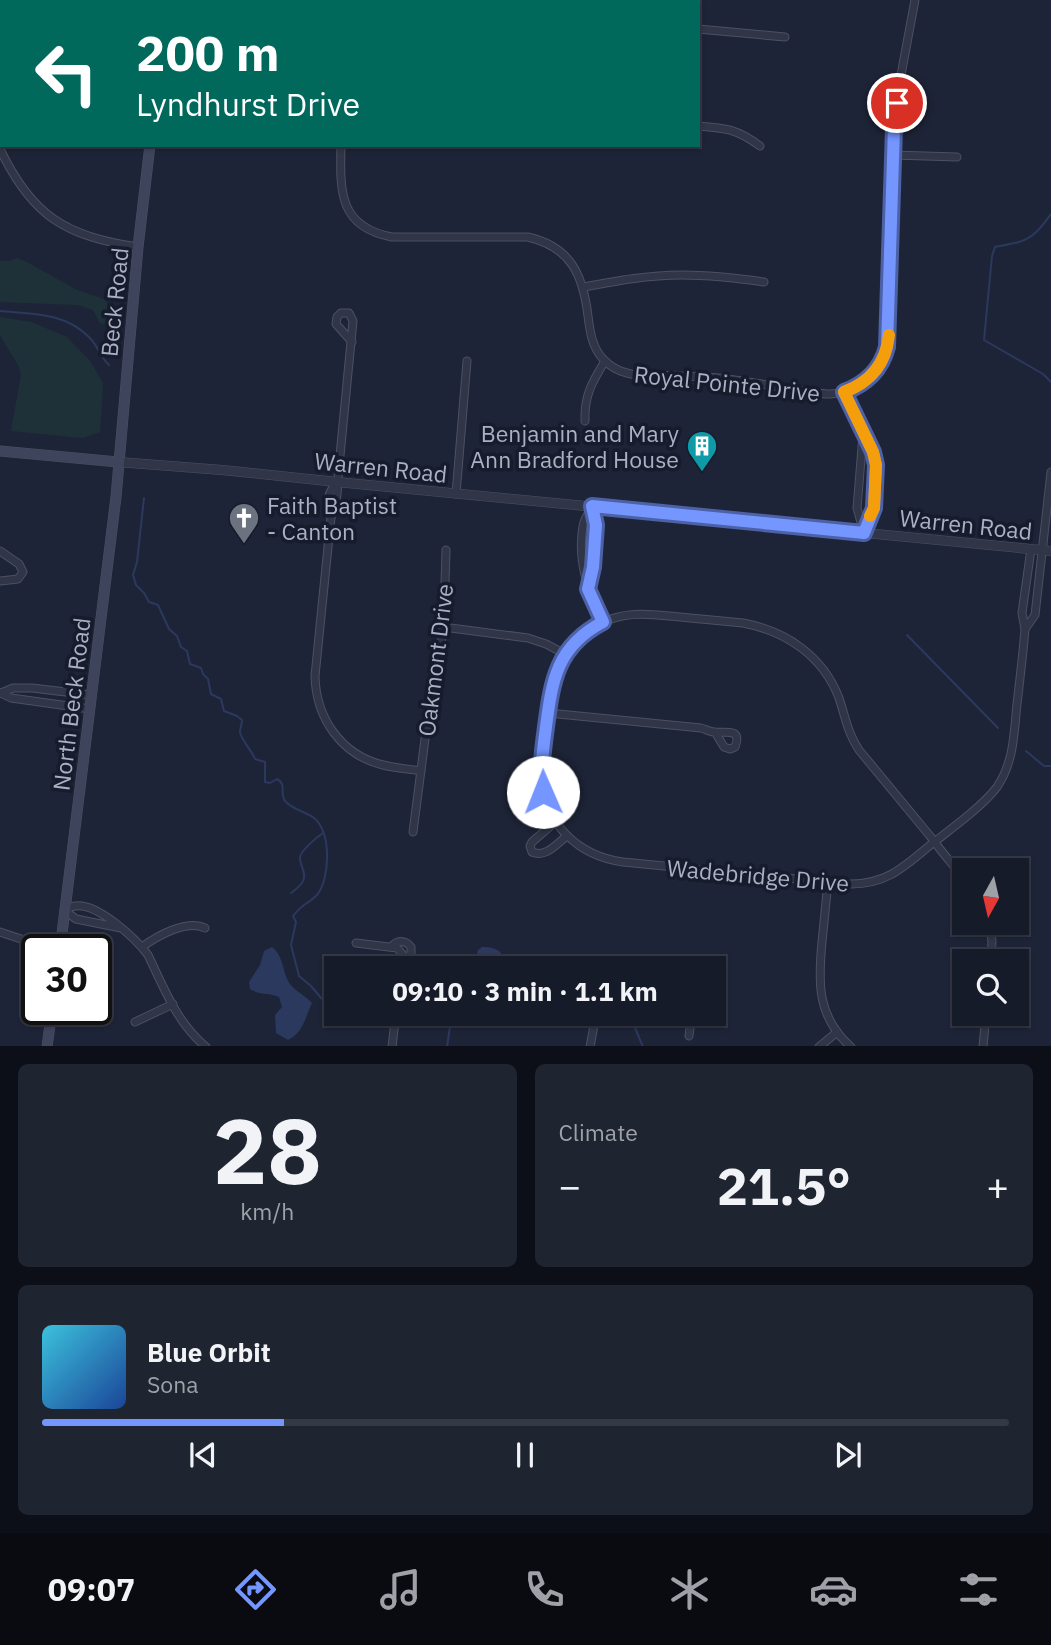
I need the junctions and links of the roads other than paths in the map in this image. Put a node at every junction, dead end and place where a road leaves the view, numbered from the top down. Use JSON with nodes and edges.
{"nodes":[{"id":1,"x":915,"y":0,"type":"edge"},
{"id":2,"x":700,"y":29,"type":"edge"},
{"id":3,"x":785,"y":37,"type":"dead end"},
{"id":4,"x":700,"y":125,"type":"edge"},
{"id":5,"x":760,"y":146,"type":"dead end"},
{"id":6,"x":150,"y":147,"type":"edge"},
{"id":7,"x":341,"y":147,"type":"edge"},
{"id":8,"x":0,"y":149,"type":"edge"},
{"id":9,"x":893,"y":155,"type":"junction"},
{"id":10,"x":957,"y":157,"type":"dead end"},
{"id":11,"x":138,"y":247,"type":"junction"},
{"id":12,"x":764,"y":282,"type":"dead end"},
{"id":13,"x":584,"y":288,"type":"junction"},
{"id":14,"x":352,"y":342,"type":"dead end"},
{"id":15,"x":467,"y":361,"type":"dead end"},
{"id":16,"x":605,"y":361,"type":"junction"},
{"id":17,"x":844,"y":392,"type":"junction"},
{"id":18,"x":585,"y":421,"type":"dead end"},
{"id":19,"x":863,"y":434,"type":"junction"},
{"id":20,"x":0,"y":451,"type":"edge"},
{"id":21,"x":118,"y":462,"type":"junction"},
{"id":22,"x":1051,"y":472,"type":"edge"},
{"id":23,"x":337,"y":482,"type":"junction"},
{"id":24,"x":456,"y":494,"type":"junction"},
{"id":25,"x":592,"y":506,"type":"junction"},
{"id":26,"x":864,"y":533,"type":"junction"},
{"id":27,"x":1031,"y":549,"type":"junction"},
{"id":28,"x":446,"y":550,"type":"dead end"},
{"id":29,"x":0,"y":551,"type":"edge"},
{"id":30,"x":1047,"y":551,"type":"edge"},
{"id":31,"x":0,"y":581,"type":"edge"},
{"id":32,"x":588,"y":589,"type":"junction"},
{"id":33,"x":603,"y":622,"type":"junction"},
{"id":34,"x":443,"y":627,"type":"junction"},
{"id":35,"x":1026,"y":629,"type":"junction"},
{"id":36,"x":565,"y":654,"type":"junction"},
{"id":37,"x":1,"y":693,"type":"edge"},
{"id":38,"x":91,"y":695,"type":"junction"},
{"id":39,"x":90,"y":709,"type":"junction"},
{"id":40,"x":548,"y":713,"type":"junction"},
{"id":41,"x":715,"y":733,"type":"dead end"},
{"id":42,"x":421,"y":771,"type":"junction"},
{"id":43,"x":553,"y":818,"type":"junction"},
{"id":44,"x":413,"y":832,"type":"dead end"},
{"id":45,"x":567,"y":836,"type":"junction"},
{"id":46,"x":934,"y":842,"type":"junction"},
{"id":47,"x":952,"y":864,"type":"edge"},
{"id":48,"x":828,"y":882,"type":"junction"},
{"id":49,"x":65,"y":911,"type":"junction"},
{"id":50,"x":121,"y":928,"type":"junction"},
{"id":51,"x":205,"y":928,"type":"dead end"},
{"id":52,"x":0,"y":932,"type":"edge"},
{"id":53,"x":62,"y":934,"type":"edge"},
{"id":54,"x":21,"y":939,"type":"dead end"},
{"id":55,"x":356,"y":943,"type":"dead end"},
{"id":56,"x":142,"y":947,"type":"junction"},
{"id":57,"x":402,"y":956,"type":"edge"},
{"id":58,"x":173,"y":1004,"type":"junction"},
{"id":59,"x":135,"y":1022,"type":"dead end"},
{"id":60,"x":50,"y":1025,"type":"edge"},
{"id":61,"x":394,"y":1026,"type":"edge"},
{"id":62,"x":594,"y":1026,"type":"edge"},
{"id":63,"x":691,"y":1026,"type":"edge"},
{"id":64,"x":985,"y":1026,"type":"edge"},
{"id":65,"x":837,"y":1032,"type":"junction"},
{"id":66,"x":690,"y":1036,"type":"dead end"},
{"id":67,"x":47,"y":1046,"type":"edge"},
{"id":68,"x":206,"y":1046,"type":"edge"},
{"id":69,"x":392,"y":1046,"type":"edge"},
{"id":70,"x":590,"y":1046,"type":"edge"},
{"id":71,"x":819,"y":1046,"type":"edge"},
{"id":72,"x":848,"y":1046,"type":"edge"},
{"id":73,"x":983,"y":1046,"type":"edge"}],
"edges":[{"from":1,"to":9,"type":"street"},
{"from":2,"to":3,"type":"street"},
{"from":4,"to":5,"type":"street"},
{"from":6,"to":11,"type":"main road","name":"Beck Road"},
{"from":7,"to":13,"type":"street","name":"Royal Pointe Drive"},
{"from":8,"to":11,"type":"street"},
{"from":9,"to":10,"type":"street"},
{"from":9,"to":17,"type":"street"},
{"from":11,"to":21,"type":"main road","name":"Beck Road"},
{"from":12,"to":13,"type":"street"},
{"from":13,"to":16,"type":"street","name":"Royal Pointe Drive"},
{"from":14,"to":23,"type":"street"},
{"from":15,"to":24,"type":"street"},
{"from":16,"to":17,"type":"street","name":"Royal Pointe Drive"},
{"from":16,"to":18,"type":"street"},
{"from":17,"to":19,"type":"street"},
{"from":19,"to":26,"type":"street"},
{"from":19,"to":26,"type":"street"},
{"from":20,"to":21,"type":"main road","name":"Warren Road"},
{"from":21,"to":23,"type":"street","name":"Warren Road"},
{"from":21,"to":38,"type":"main road","name":"North Beck Road"},
{"from":22,"to":30,"type":"street","name":"Wadebridge Drive"},
{"from":23,"to":24,"type":"street","name":"Warren Road"},
{"from":23,"to":42,"type":"street"},
{"from":24,"to":25,"type":"street","name":"Warren Road"},
{"from":25,"to":26,"type":"street","name":"Warren Road"},
{"from":25,"to":32,"type":"street"},
{"from":25,"to":32,"type":"street"},
{"from":26,"to":27,"type":"street","name":"Warren Road"},
{"from":27,"to":30,"type":"street","name":"Warren Road"},
{"from":27,"to":35,"type":"street","name":"Wadebridge Drive"},
{"from":28,"to":34,"type":"street","name":"Oakmont Drive"},
{"from":29,"to":31,"type":"street"},
{"from":30,"to":35,"type":"street","name":"Wadebridge Drive"},
{"from":32,"to":33,"type":"street"},
{"from":33,"to":36,"type":"street"},
{"from":33,"to":46,"type":"street"},
{"from":34,"to":36,"type":"street"},
{"from":34,"to":42,"type":"street","name":"Oakmont Drive"},
{"from":35,"to":46,"type":"street","name":"Wadebridge Drive"},
{"from":36,"to":40,"type":"street"},
{"from":37,"to":38,"type":"street"},
{"from":37,"to":39,"type":"street"},
{"from":38,"to":39,"type":"main road","name":"North Beck Road"},
{"from":39,"to":49,"type":"main road","name":"North Beck Road"},
{"from":40,"to":41,"type":"street"},
{"from":40,"to":43,"type":"street"},
{"from":42,"to":44,"type":"street","name":"Oakmont Drive"},
{"from":43,"to":45,"type":"street","name":"Wadebridge Drive"},
{"from":43,"to":45,"type":"street"},
{"from":45,"to":48,"type":"street","name":"Wadebridge Drive"},
{"from":46,"to":47,"type":"street"},
{"from":46,"to":48,"type":"street","name":"Wadebridge Drive"},
{"from":48,"to":65,"type":"street"},
{"from":49,"to":50,"type":"street"},
{"from":49,"to":50,"type":"street"},
{"from":49,"to":53,"type":"main road","name":"North Beck Road"},
{"from":50,"to":56,"type":"street"},
{"from":51,"to":56,"type":"street"},
{"from":52,"to":54,"type":"street"},
{"from":55,"to":57,"type":"street"},
{"from":56,"to":58,"type":"street"},
{"from":58,"to":59,"type":"street"},
{"from":58,"to":68,"type":"street"},
{"from":60,"to":67,"type":"main road"},
{"from":61,"to":69,"type":"street"},
{"from":62,"to":70,"type":"street"},
{"from":63,"to":66,"type":"street"},
{"from":64,"to":73,"type":"street"},
{"from":65,"to":71,"type":"street"},
{"from":65,"to":72,"type":"street"}]}
